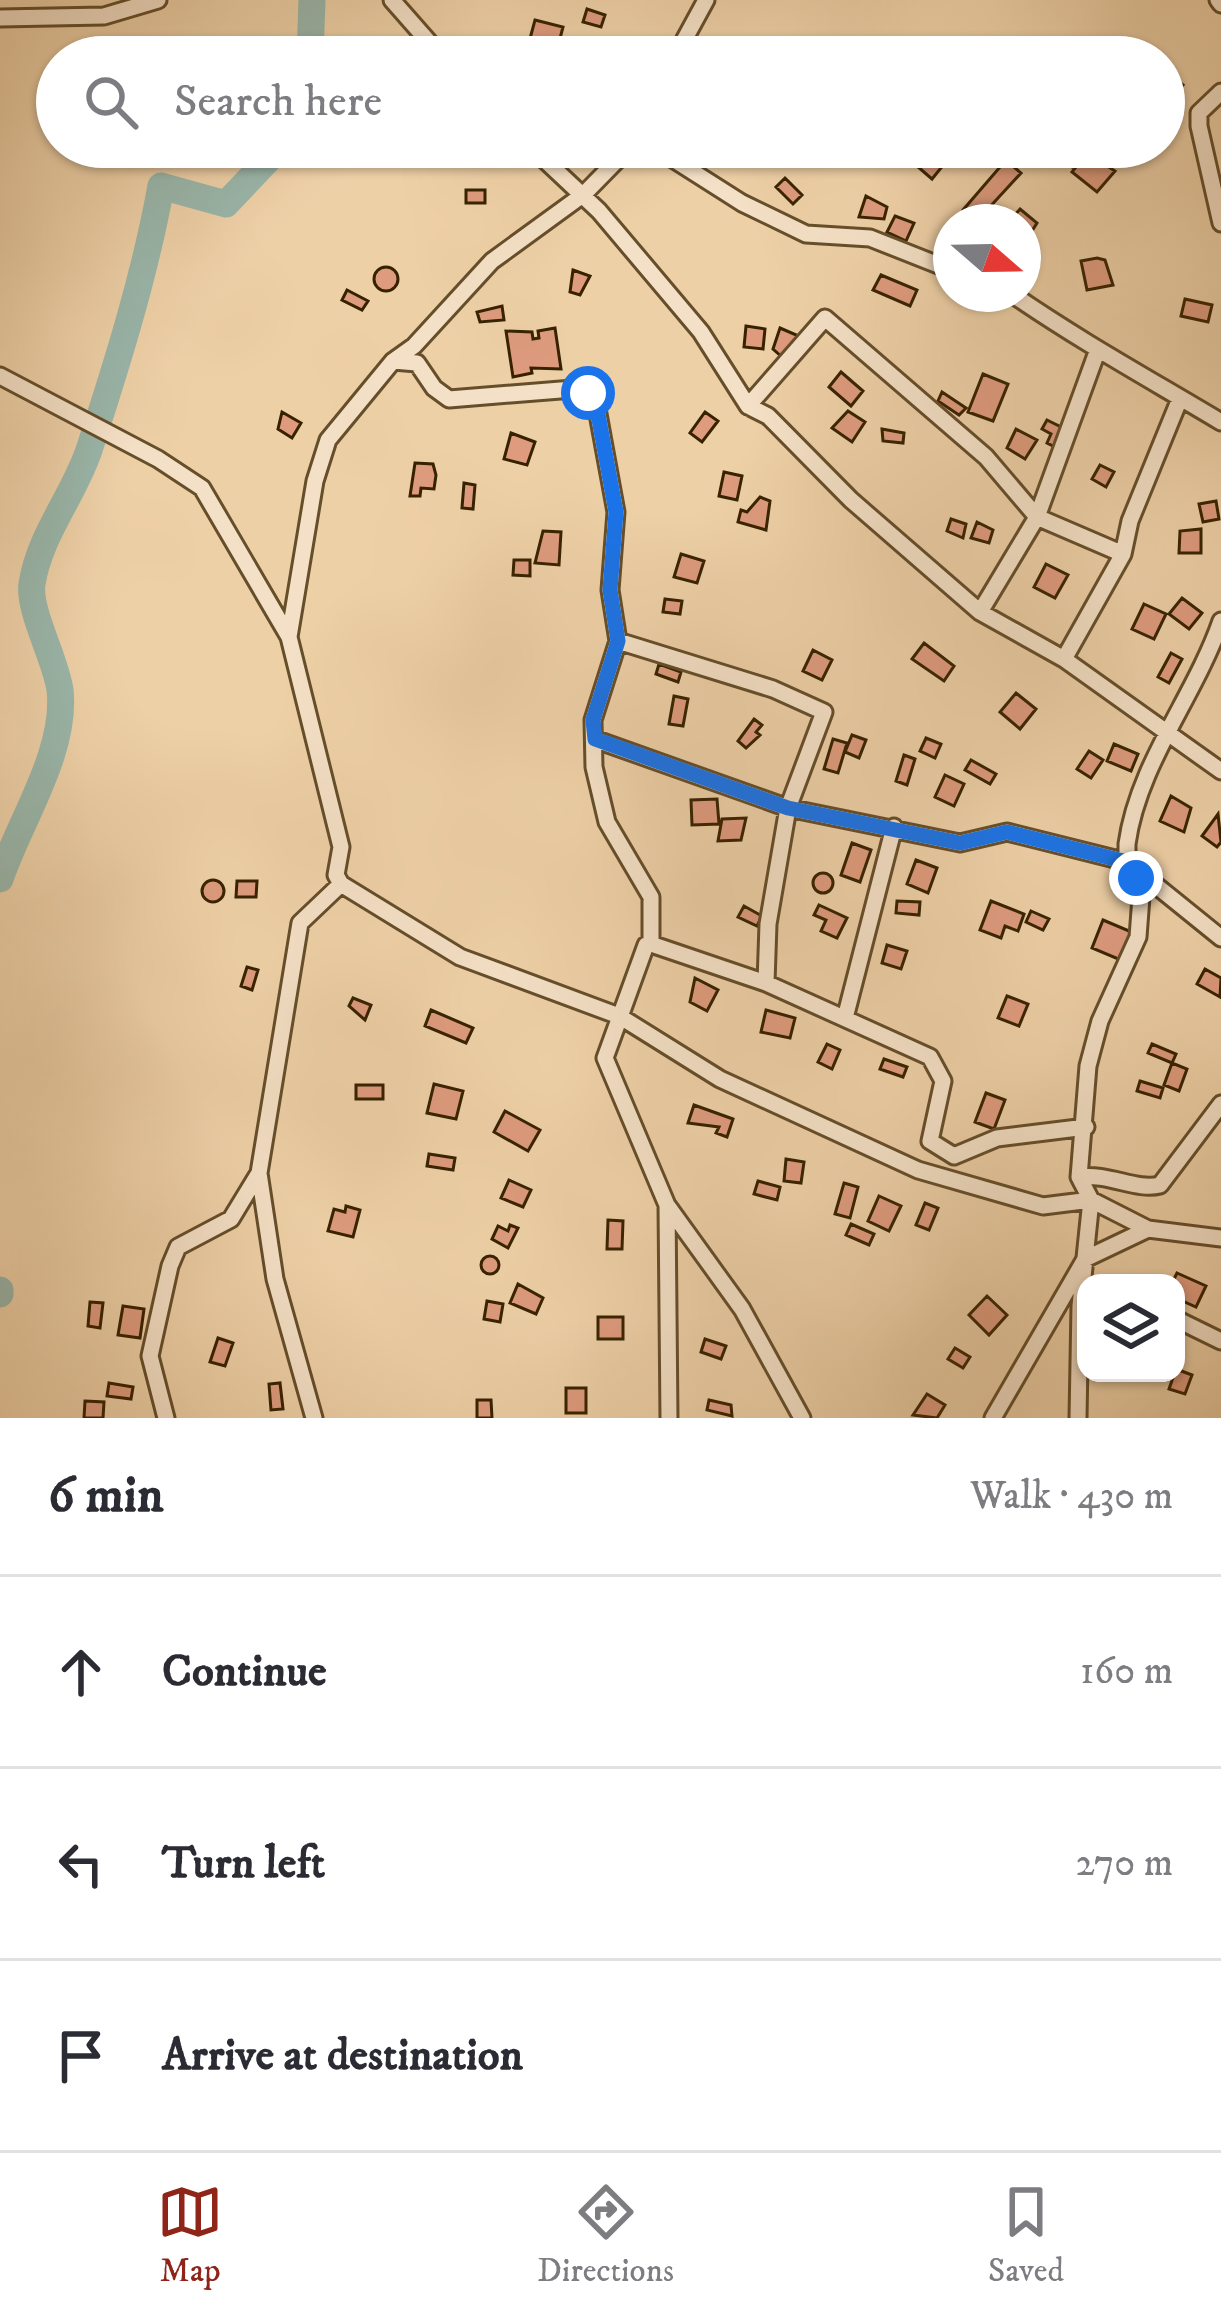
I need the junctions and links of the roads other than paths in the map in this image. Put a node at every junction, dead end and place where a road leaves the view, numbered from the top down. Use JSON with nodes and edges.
{"nodes":[{"id":1,"x":63,"y":0,"type":"edge"},
{"id":2,"x":158,"y":0,"type":"edge"},
{"id":3,"x":392,"y":0,"type":"edge"},
{"id":4,"x":706,"y":0,"type":"edge"},
{"id":5,"x":0,"y":18,"type":"edge"},
{"id":6,"x":67,"y":19,"type":"junction"},
{"id":7,"x":424,"y":36,"type":"edge"},
{"id":8,"x":686,"y":36,"type":"edge"},
{"id":9,"x":1221,"y":92,"type":"edge"},
{"id":10,"x":555,"y":168,"type":"edge"},
{"id":11,"x":609,"y":168,"type":"edge"},
{"id":12,"x":687,"y":168,"type":"edge"},
{"id":13,"x":584,"y":194,"type":"junction"},
{"id":14,"x":1221,"y":223,"type":"edge"},
{"id":15,"x":933,"y":263,"type":"edge"},
{"id":16,"x":1038,"y":312,"type":"edge"},
{"id":17,"x":1097,"y":352,"type":"junction"},
{"id":18,"x":393,"y":361,"type":"junction"},
{"id":19,"x":0,"y":376,"type":"edge"},
{"id":20,"x":1179,"y":400,"type":"junction"},
{"id":21,"x":748,"y":406,"type":"junction"},
{"id":22,"x":1221,"y":422,"type":"edge"},
{"id":23,"x":1037,"y":517,"type":"junction"},
{"id":24,"x":1123,"y":554,"type":"junction"},
{"id":25,"x":980,"y":612,"type":"junction"},
{"id":26,"x":1221,"y":621,"type":"edge"},
{"id":27,"x":289,"y":638,"type":"junction"},
{"id":28,"x":618,"y":641,"type":"junction"},
{"id":29,"x":1064,"y":658,"type":"junction"},
{"id":30,"x":1166,"y":734,"type":"junction"},
{"id":31,"x":595,"y":739,"type":"junction"},
{"id":32,"x":1221,"y":771,"type":"edge"},
{"id":33,"x":788,"y":808,"type":"junction"},
{"id":34,"x":894,"y":827,"type":"junction"},
{"id":35,"x":1127,"y":862,"type":"junction"},
{"id":36,"x":341,"y":884,"type":"junction"},
{"id":37,"x":1221,"y":938,"type":"edge"},
{"id":38,"x":651,"y":944,"type":"junction"},
{"id":39,"x":766,"y":983,"type":"junction"},
{"id":40,"x":619,"y":1016,"type":"junction"},
{"id":41,"x":845,"y":1018,"type":"junction"},
{"id":42,"x":1221,"y":1104,"type":"edge"},
{"id":43,"x":1086,"y":1127,"type":"junction"},
{"id":44,"x":259,"y":1173,"type":"junction"},
{"id":45,"x":1079,"y":1177,"type":"junction"},
{"id":46,"x":1091,"y":1200,"type":"junction"},
{"id":47,"x":667,"y":1204,"type":"junction"},
{"id":48,"x":1148,"y":1228,"type":"junction"},
{"id":49,"x":1221,"y":1238,"type":"edge"},
{"id":50,"x":1085,"y":1258,"type":"junction"},
{"id":51,"x":1084,"y":1274,"type":"edge"},
{"id":52,"x":1185,"y":1323,"type":"edge"},
{"id":53,"x":1221,"y":1341,"type":"edge"},
{"id":54,"x":1080,"y":1382,"type":"edge"},
{"id":55,"x":166,"y":1418,"type":"edge"},
{"id":56,"x":314,"y":1418,"type":"edge"},
{"id":57,"x":669,"y":1418,"type":"edge"},
{"id":58,"x":802,"y":1418,"type":"edge"},
{"id":59,"x":993,"y":1418,"type":"edge"},
{"id":60,"x":1078,"y":1418,"type":"edge"}],
"edges":[{"from":1,"to":6,"type":"street"},
{"from":2,"to":6,"type":"street"},
{"from":3,"to":7,"type":"street"},
{"from":4,"to":8,"type":"street"},
{"from":5,"to":6,"type":"street"},
{"from":9,"to":14,"type":"street"},
{"from":10,"to":13,"type":"street"},
{"from":11,"to":13,"type":"street"},
{"from":12,"to":15,"type":"street"},
{"from":13,"to":18,"type":"street"},
{"from":13,"to":21,"type":"street"},
{"from":16,"to":17,"type":"street"},
{"from":17,"to":20,"type":"street"},
{"from":17,"to":23,"type":"street"},
{"from":18,"to":27,"type":"street"},
{"from":18,"to":28,"type":"street"},
{"from":19,"to":27,"type":"street"},
{"from":20,"to":22,"type":"street"},
{"from":20,"to":24,"type":"street"},
{"from":21,"to":23,"type":"street"},
{"from":21,"to":25,"type":"street"},
{"from":23,"to":24,"type":"street"},
{"from":23,"to":25,"type":"street"},
{"from":24,"to":29,"type":"street"},
{"from":25,"to":29,"type":"street"},
{"from":26,"to":30,"type":"street"},
{"from":27,"to":36,"type":"street"},
{"from":28,"to":31,"type":"street"},
{"from":28,"to":33,"type":"street"},
{"from":29,"to":30,"type":"street"},
{"from":30,"to":32,"type":"street"},
{"from":30,"to":35,"type":"street"},
{"from":31,"to":33,"type":"street"},
{"from":31,"to":38,"type":"street"},
{"from":33,"to":34,"type":"street"},
{"from":33,"to":39,"type":"street"},
{"from":34,"to":35,"type":"street"},
{"from":34,"to":41,"type":"street"},
{"from":35,"to":37,"type":"street"},
{"from":35,"to":43,"type":"street"},
{"from":36,"to":40,"type":"street"},
{"from":36,"to":44,"type":"street"},
{"from":38,"to":39,"type":"street"},
{"from":38,"to":40,"type":"street"},
{"from":39,"to":41,"type":"street"},
{"from":40,"to":46,"type":"street"},
{"from":40,"to":47,"type":"street"},
{"from":41,"to":43,"type":"street"},
{"from":42,"to":45,"type":"street"},
{"from":43,"to":45,"type":"street"},
{"from":44,"to":55,"type":"street"},
{"from":44,"to":56,"type":"street"},
{"from":45,"to":46,"type":"street"},
{"from":46,"to":48,"type":"street"},
{"from":46,"to":50,"type":"street"},
{"from":47,"to":57,"type":"street"},
{"from":47,"to":58,"type":"street"},
{"from":48,"to":49,"type":"street"},
{"from":48,"to":50,"type":"street"},
{"from":50,"to":51,"type":"street"},
{"from":50,"to":59,"type":"street"},
{"from":52,"to":53,"type":"street"},
{"from":54,"to":60,"type":"street"}]}
